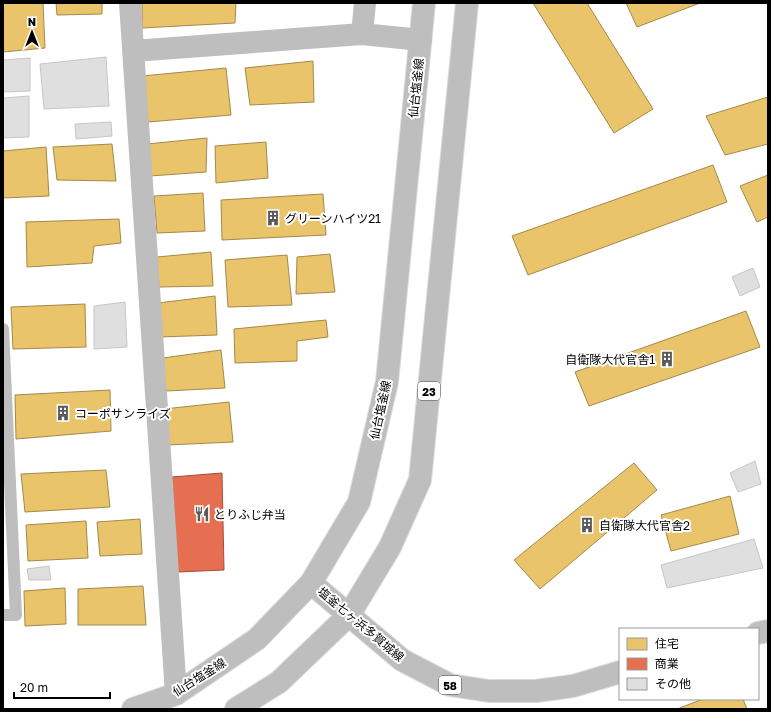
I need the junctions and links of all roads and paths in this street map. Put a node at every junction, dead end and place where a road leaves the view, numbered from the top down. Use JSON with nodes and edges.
{"nodes":[{"id":1,"x":130,"y":3,"type":"edge"},
{"id":2,"x":365,"y":3,"type":"edge"},
{"id":3,"x":424,"y":3,"type":"edge"},
{"id":4,"x":467,"y":3,"type":"edge"},
{"id":5,"x":362,"y":34,"type":"junction"},
{"id":6,"x":421,"y":40,"type":"junction"},
{"id":7,"x":133,"y":51,"type":"junction"},
{"id":8,"x":3,"y":329,"type":"edge"},
{"id":9,"x":311,"y":583,"type":"junction"},
{"id":10,"x":3,"y":615,"type":"edge"},
{"id":11,"x":349,"y":615,"type":"junction"},
{"id":12,"x":619,"y":672,"type":"edge"},
{"id":13,"x":176,"y":694,"type":"junction"},
{"id":14,"x":133,"y":709,"type":"edge"},
{"id":15,"x":236,"y":709,"type":"edge"}],
"edges":[{"from":1,"to":7,"type":"main road"},
{"from":2,"to":5,"type":"main road"},
{"from":3,"to":6,"type":"main road","name":"仙台塩釜線"},
{"from":4,"to":11,"type":"main road","number":"23"},
{"from":5,"to":6,"type":"main road"},
{"from":5,"to":7,"type":"main road"},
{"from":6,"to":9,"type":"main road","name":"仙台塩釜線"},
{"from":7,"to":13,"type":"main road"},
{"from":8,"to":10,"type":"lane"},
{"from":9,"to":11,"type":"main road","name":"塩釜七ヶ浜多賀城線","number":"58"},
{"from":9,"to":13,"type":"main road","name":"仙台塩釜線"},
{"from":11,"to":12,"type":"main road","name":"塩釜七ヶ浜多賀城線","number":"58"},
{"from":11,"to":15,"type":"main road","number":"23"},
{"from":13,"to":14,"type":"main road","name":"仙台塩釜線"}]}
